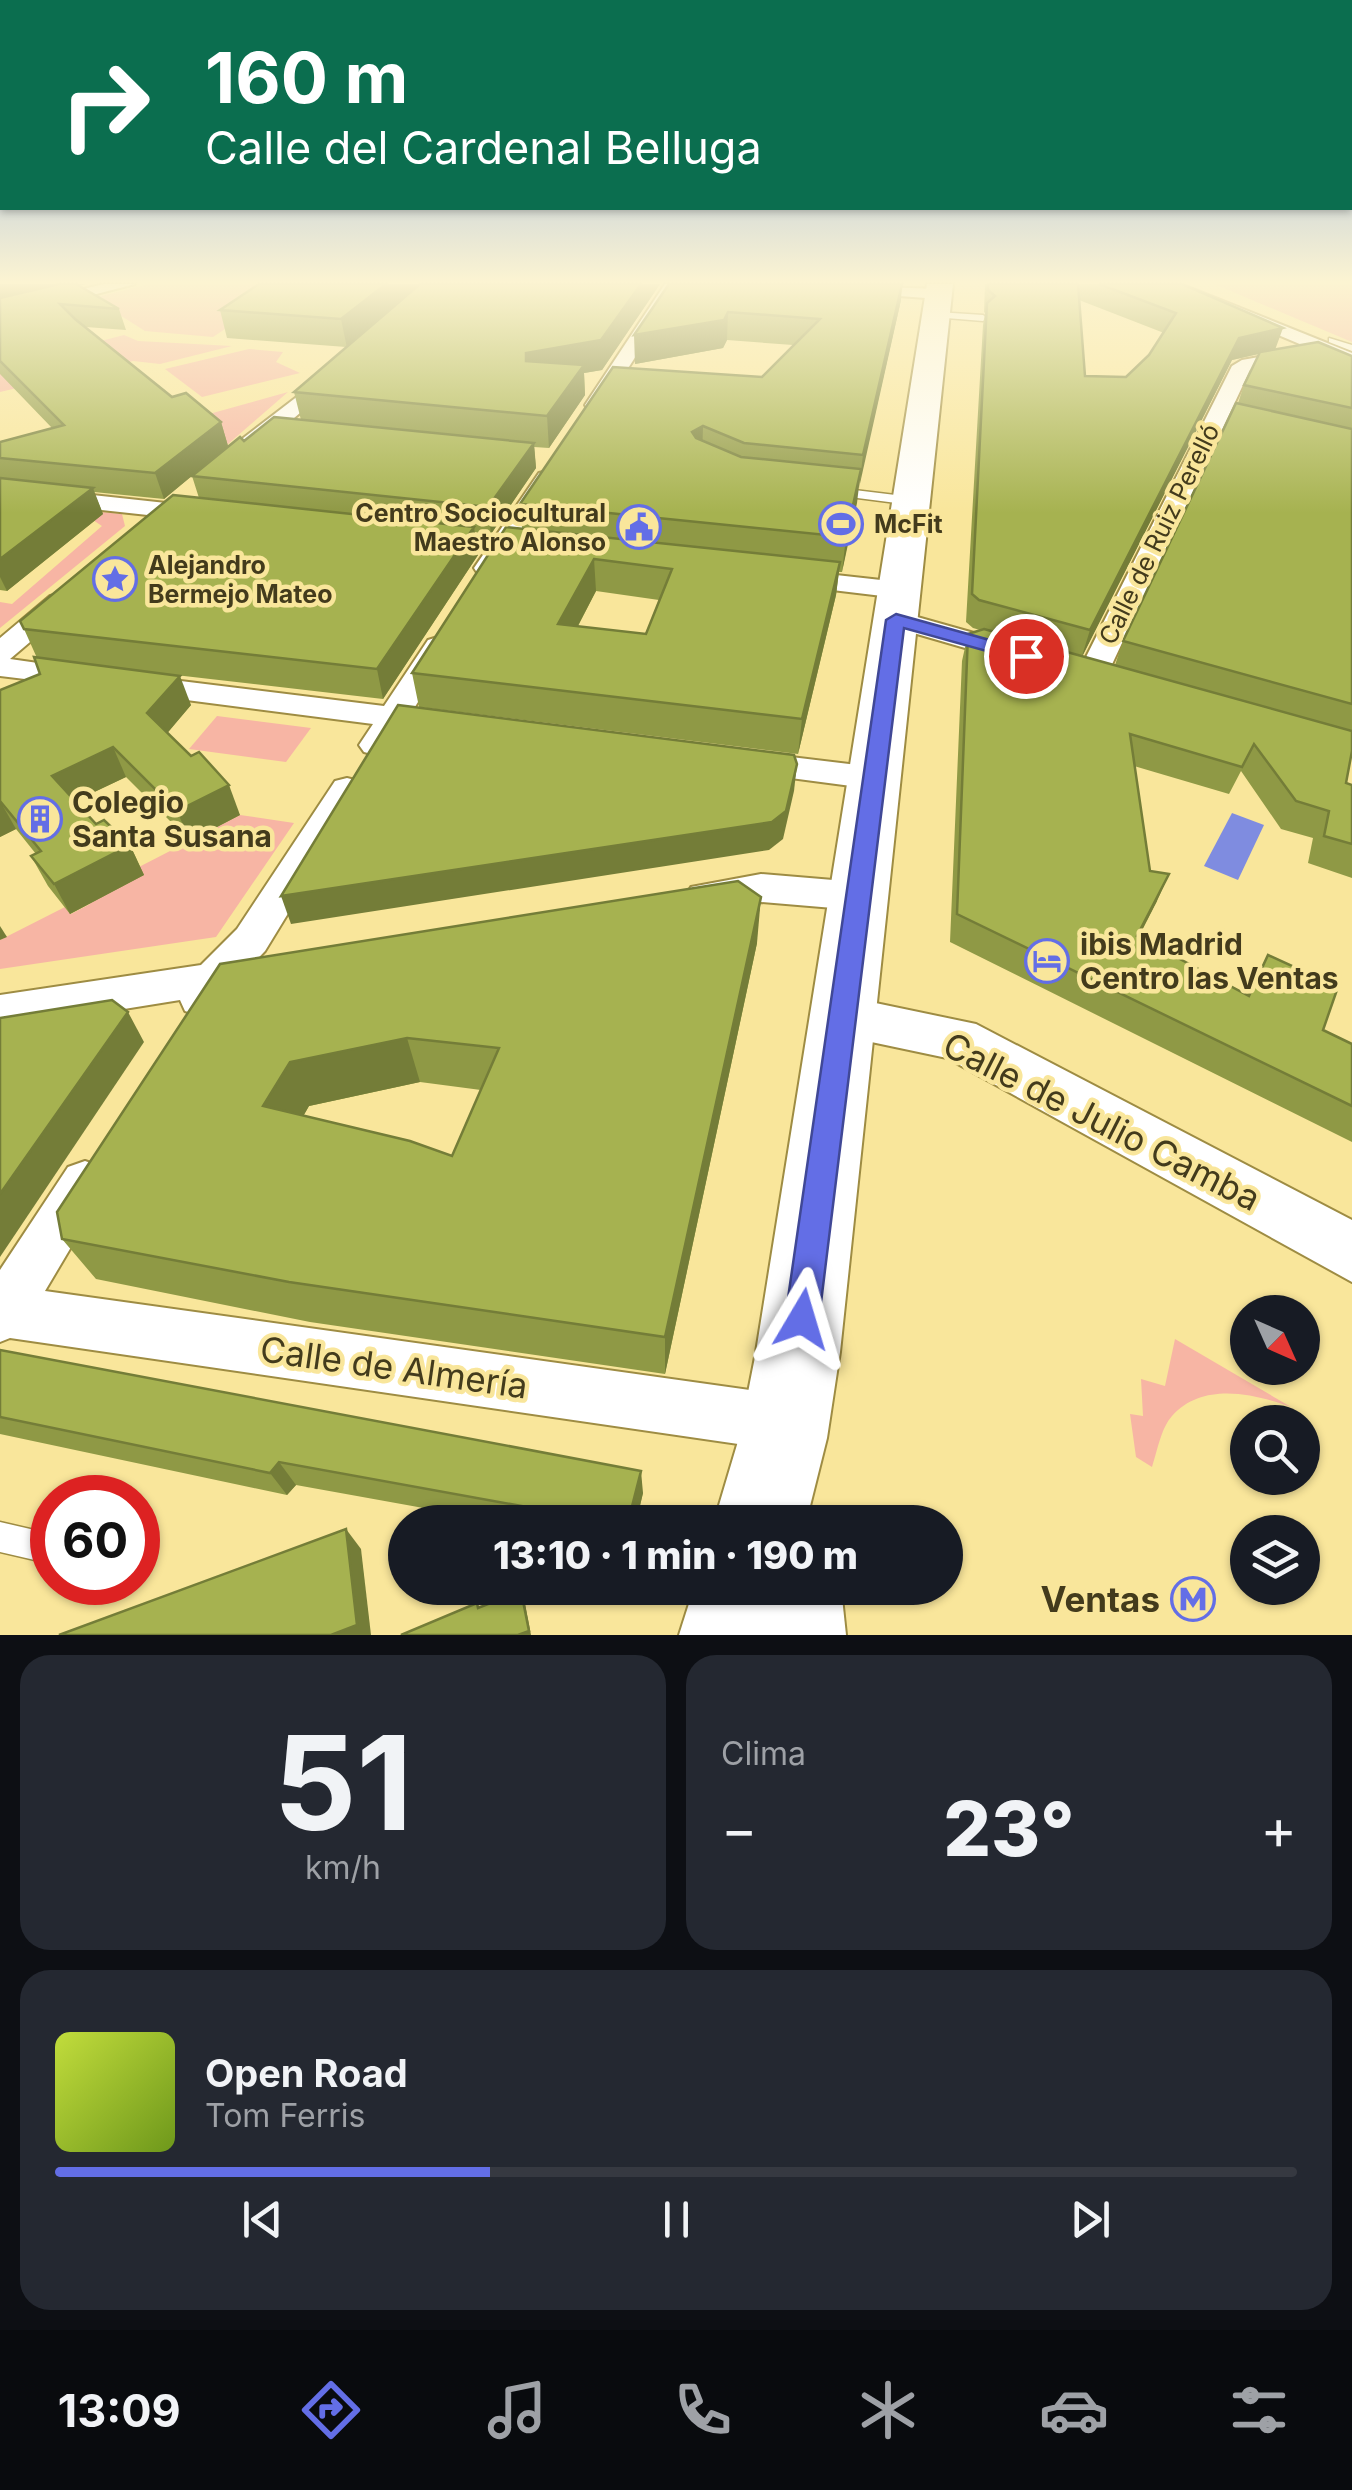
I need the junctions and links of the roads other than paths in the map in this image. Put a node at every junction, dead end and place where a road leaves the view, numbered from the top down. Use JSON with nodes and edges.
{"nodes":[{"id":1,"x":350,"y":360,"type":"edge"},
{"id":2,"x":622,"y":360,"type":"edge"},
{"id":3,"x":931,"y":360,"type":"edge"},
{"id":4,"x":1269,"y":360,"type":"edge"},
{"id":5,"x":268,"y":429,"type":"junction"},
{"id":6,"x":306,"y":433,"type":"edge"},
{"id":7,"x":223,"y":466,"type":"edge"},
{"id":8,"x":816,"y":490,"type":"edge"},
{"id":9,"x":0,"y":492,"type":"edge"},
{"id":10,"x":193,"y":492,"type":"edge"},
{"id":11,"x":912,"y":501,"type":"junction"},
{"id":12,"x":169,"y":511,"type":"junction"},
{"id":13,"x":228,"y":517,"type":"edge"},
{"id":14,"x":144,"y":530,"type":"edge"},
{"id":15,"x":492,"y":543,"type":"junction"},
{"id":16,"x":540,"y":548,"type":"edge"},
{"id":17,"x":767,"y":575,"type":"edge"},
{"id":18,"x":72,"y":591,"type":"edge"},
{"id":19,"x":472,"y":591,"type":"edge"},
{"id":20,"x":898,"y":605,"type":"junction"},
{"id":21,"x":453,"y":622,"type":"edge"},
{"id":22,"x":0,"y":653,"type":"edge"},
{"id":23,"x":0,"y":667,"type":"edge"},
{"id":24,"x":1092,"y":675,"type":"junction"},
{"id":25,"x":1129,"y":686,"type":"edge"},
{"id":26,"x":394,"y":716,"type":"junction"},
{"id":27,"x":432,"y":722,"type":"edge"},
{"id":28,"x":721,"y":759,"type":"edge"},
{"id":29,"x":874,"y":778,"type":"junction"},
{"id":30,"x":857,"y":896,"type":"junction"},
{"id":31,"x":665,"y":904,"type":"edge"},
{"id":32,"x":280,"y":966,"type":"edge"},
{"id":33,"x":211,"y":980,"type":"junction"},
{"id":34,"x":0,"y":1012,"type":"edge"},
{"id":35,"x":842,"y":1017,"type":"junction"},
{"id":36,"x":179,"y":1035,"type":"edge"},
{"id":37,"x":107,"y":1148,"type":"edge"},
{"id":38,"x":1352,"y":1252,"type":"edge"},
{"id":39,"x":2,"y":1313,"type":"edge"},
{"id":40,"x":786,"y":1461,"type":"edge"},
{"id":41,"x":767,"y":1505,"type":"edge"},
{"id":42,"x":0,"y":1537,"type":"edge"},
{"id":43,"x":30,"y":1544,"type":"edge"},
{"id":44,"x":737,"y":1605,"type":"edge"},
{"id":45,"x":794,"y":1605,"type":"edge"},
{"id":46,"x":729,"y":1635,"type":"edge"},
{"id":47,"x":796,"y":1635,"type":"edge"}],
"edges":[{"from":1,"to":5,"type":"street"},
{"from":2,"to":15,"type":"street"},
{"from":3,"to":11,"type":"main road"},
{"from":4,"to":24,"type":"street","name":"Calle de Ruiz Perelló"},
{"from":5,"to":6,"type":"street"},
{"from":5,"to":7,"type":"street"},
{"from":8,"to":11,"type":"lane"},
{"from":9,"to":12,"type":"street"},
{"from":10,"to":12,"type":"street"},
{"from":11,"to":20,"type":"main road"},
{"from":12,"to":13,"type":"street"},
{"from":12,"to":14,"type":"street"},
{"from":15,"to":16,"type":"street"},
{"from":15,"to":19,"type":"street"},
{"from":17,"to":20,"type":"street"},
{"from":18,"to":22,"type":"street"},
{"from":20,"to":24,"type":"street"},
{"from":20,"to":29,"type":"main road"},
{"from":21,"to":26,"type":"street"},
{"from":23,"to":26,"type":"street"},
{"from":24,"to":25,"type":"street"},
{"from":26,"to":27,"type":"street"},
{"from":26,"to":33,"type":"street"},
{"from":28,"to":29,"type":"street"},
{"from":29,"to":30,"type":"main road"},
{"from":30,"to":31,"type":"street"},
{"from":30,"to":35,"type":"main road"},
{"from":32,"to":33,"type":"street"},
{"from":33,"to":34,"type":"street"},
{"from":33,"to":36,"type":"street"},
{"from":35,"to":38,"type":"street","name":"Calle de Julio Camba"},
{"from":35,"to":40,"type":"main road"},
{"from":37,"to":39,"type":"street"},
{"from":39,"to":40,"type":"street","name":"Calle de Almería"},
{"from":40,"to":41,"type":"main road"},
{"from":42,"to":43,"type":"lane"},
{"from":44,"to":46,"type":"main road"},
{"from":45,"to":47,"type":"main road"}]}
